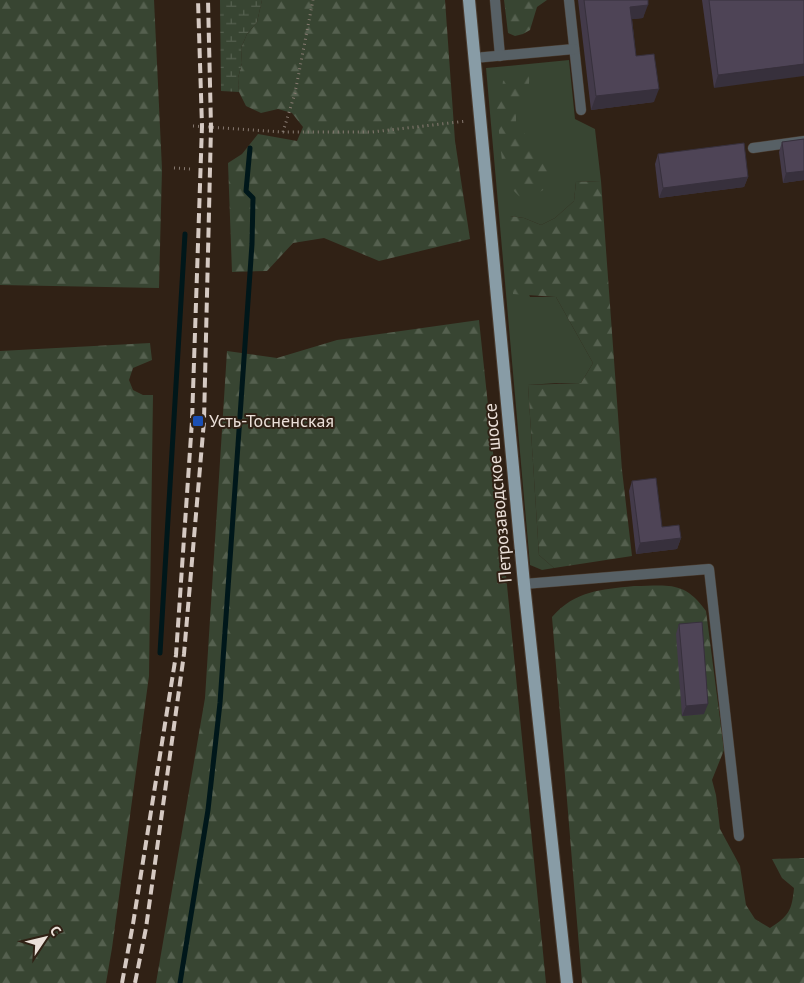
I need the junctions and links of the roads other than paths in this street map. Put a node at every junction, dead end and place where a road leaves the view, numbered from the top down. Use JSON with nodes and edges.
{"nodes":[{"id":1,"x":469,"y":0,"type":"edge"},
{"id":2,"x":495,"y":0,"type":"edge"},
{"id":3,"x":569,"y":0,"type":"edge"},
{"id":4,"x":574,"y":49,"type":"junction"},
{"id":5,"x":500,"y":56,"type":"junction"},
{"id":6,"x":474,"y":58,"type":"junction"},
{"id":7,"x":581,"y":110,"type":"dead end"},
{"id":8,"x":804,"y":141,"type":"edge"},
{"id":9,"x":753,"y":148,"type":"dead end"},
{"id":10,"x":524,"y":584,"type":"junction"},
{"id":11,"x":739,"y":836,"type":"dead end"},
{"id":12,"x":566,"y":983,"type":"edge"}],
"edges":[{"from":1,"to":6,"type":"main road","name":"Петрозаводское шоссе"},
{"from":2,"to":5,"type":"lane"},
{"from":3,"to":4,"type":"lane"},
{"from":4,"to":5,"type":"lane"},
{"from":4,"to":7,"type":"lane"},
{"from":5,"to":6,"type":"lane"},
{"from":6,"to":10,"type":"main road","name":"Петрозаводское шоссе"},
{"from":8,"to":9,"type":"lane"},
{"from":10,"to":11,"type":"lane"},
{"from":10,"to":12,"type":"main road","name":"Петрозаводское шоссе"}]}
